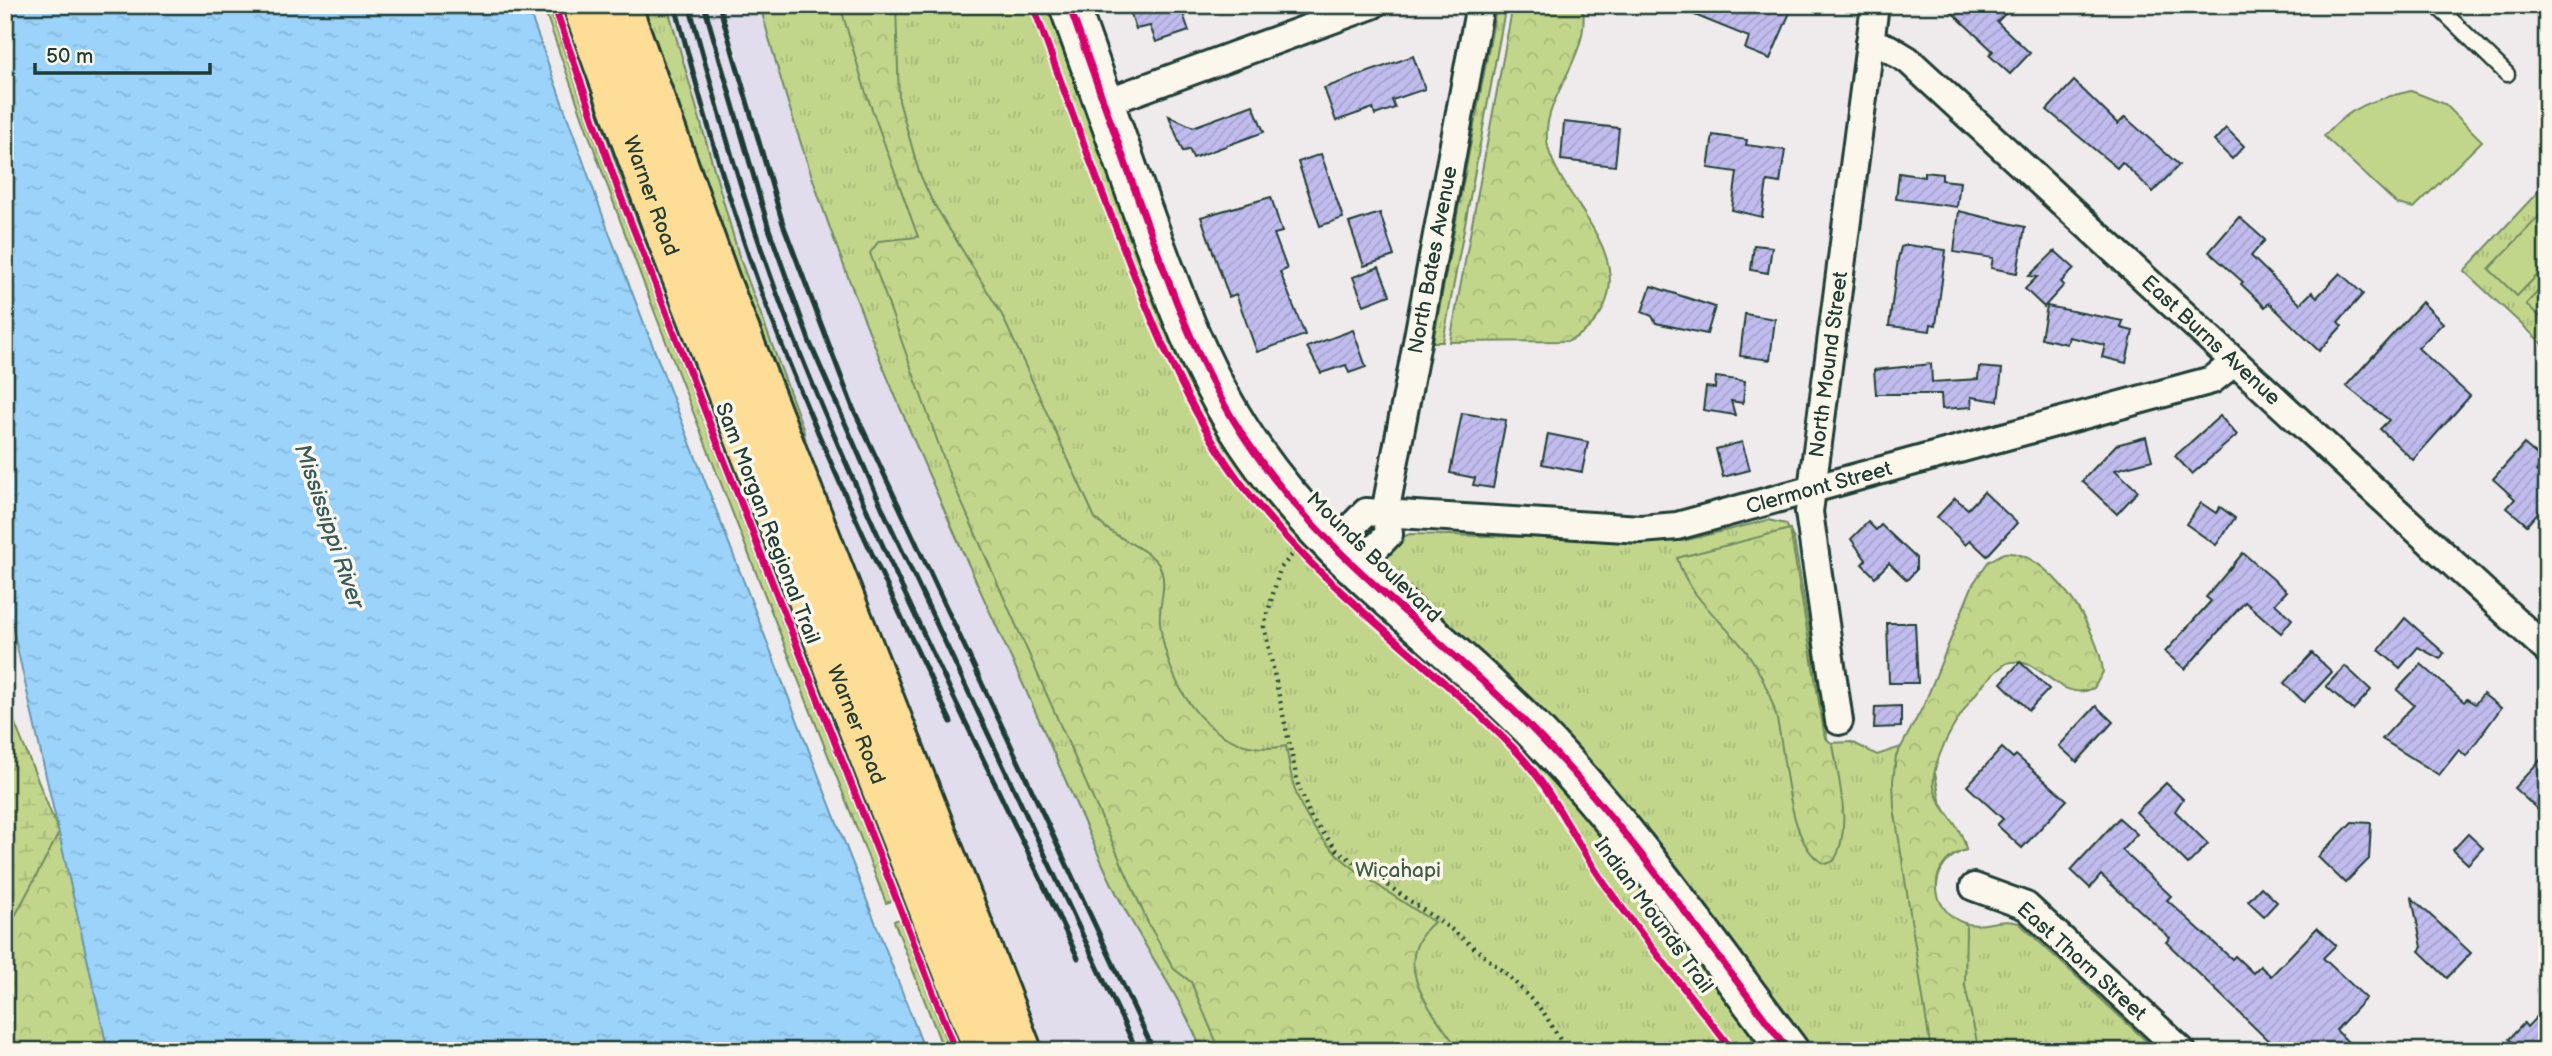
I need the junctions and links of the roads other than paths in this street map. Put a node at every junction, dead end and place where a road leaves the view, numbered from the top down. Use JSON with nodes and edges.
{"nodes":[{"id":1,"x":582,"y":5,"type":"edge"},
{"id":2,"x":621,"y":5,"type":"edge"},
{"id":3,"x":1069,"y":5,"type":"edge"},
{"id":4,"x":1372,"y":5,"type":"edge"},
{"id":5,"x":1480,"y":5,"type":"edge"},
{"id":6,"x":1875,"y":5,"type":"edge"},
{"id":7,"x":2436,"y":5,"type":"edge"},
{"id":8,"x":1870,"y":42,"type":"junction"},
{"id":9,"x":2507,"y":74,"type":"dead end"},
{"id":10,"x":1104,"y":103,"type":"junction"},
{"id":11,"x":2235,"y":362,"type":"junction"},
{"id":12,"x":1811,"y":491,"type":"junction"},
{"id":13,"x":1385,"y":515,"type":"junction"},
{"id":14,"x":1331,"y":558,"type":"junction"},
{"id":15,"x":2547,"y":650,"type":"edge"},
{"id":16,"x":1839,"y":721,"type":"dead end"},
{"id":17,"x":1974,"y":887,"type":"dead end"},
{"id":18,"x":985,"y":1051,"type":"edge"},
{"id":19,"x":1023,"y":1051,"type":"edge"},
{"id":20,"x":1788,"y":1051,"type":"edge"},
{"id":21,"x":2182,"y":1051,"type":"edge"}],
"edges":[{"from":1,"to":18,"type":"highway","name":"Warner Road"},
{"from":2,"to":19,"type":"highway","name":"Warner Road"},
{"from":3,"to":10,"type":"street","name":"Mounds Boulevard"},
{"from":4,"to":10,"type":"street"},
{"from":5,"to":13,"type":"street","name":"North Bates Avenue"},
{"from":6,"to":8,"type":"street","name":"North Mound Street"},
{"from":7,"to":9,"type":"lane"},
{"from":8,"to":11,"type":"street","name":"East Burns Avenue"},
{"from":8,"to":12,"type":"street","name":"North Mound Street"},
{"from":10,"to":14,"type":"street","name":"Mounds Boulevard"},
{"from":11,"to":12,"type":"street","name":"Clermont Street"},
{"from":11,"to":15,"type":"street","name":"East Burns Avenue"},
{"from":12,"to":13,"type":"street","name":"Clermont Street"},
{"from":12,"to":16,"type":"street","name":"North Mound Street"},
{"from":13,"to":14,"type":"street","name":"Clermont Street"},
{"from":14,"to":20,"type":"street","name":"Mounds Boulevard"},
{"from":17,"to":21,"type":"street","name":"East Thorn Street"}]}
